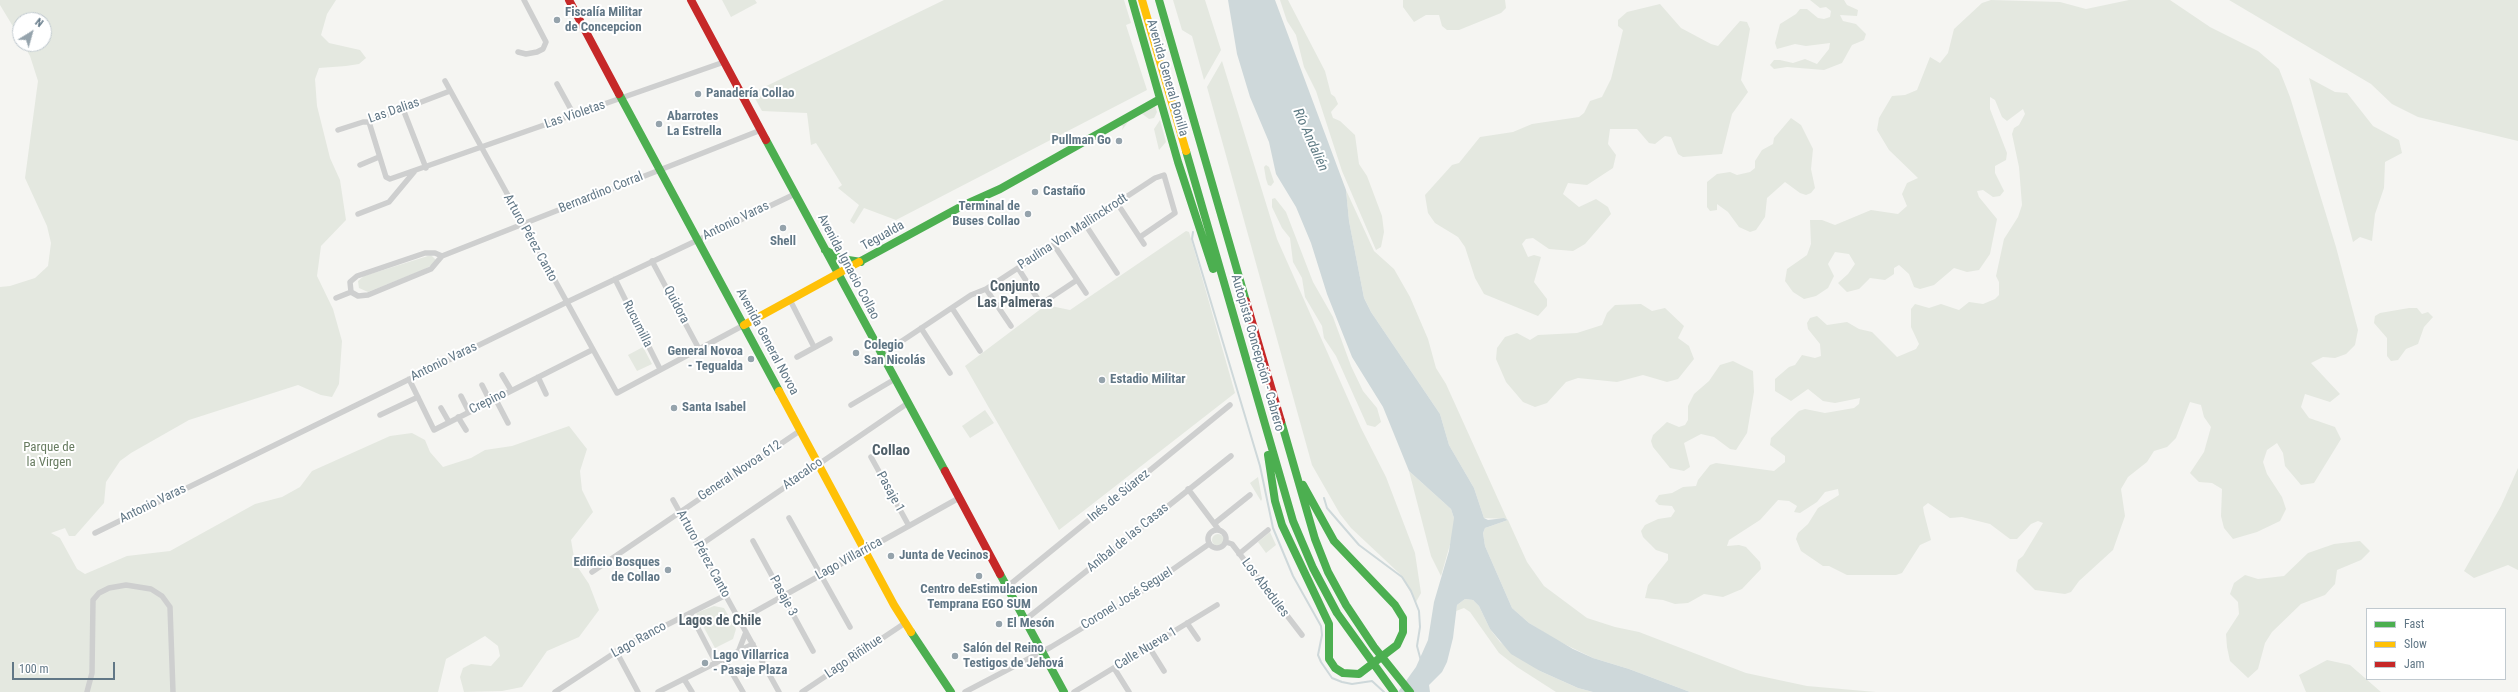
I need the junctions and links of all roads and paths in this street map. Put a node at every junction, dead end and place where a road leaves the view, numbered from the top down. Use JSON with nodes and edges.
{"nodes":[{"id":1,"x":524,"y":0,"type":"edge"},
{"id":2,"x":569,"y":0,"type":"edge"},
{"id":3,"x":691,"y":0,"type":"edge"},
{"id":4,"x":1132,"y":0,"type":"edge"},
{"id":5,"x":1142,"y":0,"type":"edge"},
{"id":6,"x":1159,"y":0,"type":"edge"},
{"id":7,"x":518,"y":52,"type":"dead end"},
{"id":8,"x":724,"y":62,"type":"junction"},
{"id":9,"x":445,"y":81,"type":"dead end"},
{"id":10,"x":557,"y":84,"type":"dead end"},
{"id":11,"x":450,"y":91,"type":"junction"},
{"id":12,"x":621,"y":98,"type":"junction"},
{"id":13,"x":1160,"y":99,"type":"junction"},
{"id":14,"x":403,"y":109,"type":"junction"},
{"id":15,"x":574,"y":115,"type":"junction"},
{"id":16,"x":369,"y":122,"type":"junction"},
{"id":17,"x":338,"y":130,"type":"dead end"},
{"id":18,"x":761,"y":130,"type":"junction"},
{"id":19,"x":481,"y":148,"type":"junction"},
{"id":20,"x":379,"y":157,"type":"junction"},
{"id":21,"x":360,"y":165,"type":"dead end"},
{"id":22,"x":426,"y":168,"type":"junction"},
{"id":23,"x":660,"y":170,"type":"junction"},
{"id":24,"x":414,"y":172,"type":"junction"},
{"id":25,"x":795,"y":194,"type":"junction"},
{"id":26,"x":1117,"y":203,"type":"junction"},
{"id":27,"x":358,"y":214,"type":"dead end"},
{"id":28,"x":523,"y":224,"type":"junction"},
{"id":29,"x":1085,"y":224,"type":"junction"},
{"id":30,"x":1140,"y":237,"type":"junction"},
{"id":31,"x":699,"y":239,"type":"junction"},
{"id":32,"x":1144,"y":244,"type":"dead end"},
{"id":33,"x":1054,"y":245,"type":"junction"},
{"id":34,"x":825,"y":250,"type":"junction"},
{"id":35,"x":442,"y":256,"type":"junction"},
{"id":36,"x":652,"y":261,"type":"junction"},
{"id":37,"x":862,"y":262,"type":"junction"},
{"id":38,"x":1018,"y":268,"type":"junction"},
{"id":39,"x":1117,"y":273,"type":"dead end"},
{"id":40,"x":838,"y":274,"type":"junction"},
{"id":41,"x":615,"y":279,"type":"junction"},
{"id":42,"x":1077,"y":280,"type":"junction"},
{"id":43,"x":986,"y":289,"type":"junction"},
{"id":44,"x":351,"y":292,"type":"junction"},
{"id":45,"x":1086,"y":293,"type":"dead end"},
{"id":46,"x":336,"y":298,"type":"dead end"},
{"id":47,"x":790,"y":300,"type":"junction"},
{"id":48,"x":566,"y":303,"type":"junction"},
{"id":49,"x":952,"y":308,"type":"junction"},
{"id":50,"x":744,"y":325,"type":"junction"},
{"id":51,"x":1011,"y":326,"type":"dead end"},
{"id":52,"x":1236,"y":326,"type":"junction"},
{"id":53,"x":921,"y":328,"type":"junction"},
{"id":54,"x":830,"y":339,"type":"dead end"},
{"id":55,"x":814,"y":347,"type":"junction"},
{"id":56,"x":699,"y":349,"type":"junction"},
{"id":57,"x":592,"y":350,"type":"junction"},
{"id":58,"x":980,"y":351,"type":"dead end"},
{"id":59,"x":881,"y":355,"type":"junction"},
{"id":60,"x":797,"y":357,"type":"dead end"},
{"id":61,"x":660,"y":369,"type":"junction"},
{"id":62,"x":950,"y":374,"type":"dead end"},
{"id":63,"x":502,"y":375,"type":"dead end"},
{"id":64,"x":538,"y":377,"type":"junction"},
{"id":65,"x":409,"y":379,"type":"junction"},
{"id":66,"x":895,"y":379,"type":"junction"},
{"id":67,"x":482,"y":385,"type":"dead end"},
{"id":68,"x":511,"y":390,"type":"junction"},
{"id":69,"x":617,"y":393,"type":"joint"},
{"id":70,"x":546,"y":394,"type":"dead end"},
{"id":71,"x":461,"y":396,"type":"dead end"},
{"id":72,"x":418,"y":397,"type":"junction"},
{"id":73,"x":493,"y":400,"type":"junction"},
{"id":74,"x":908,"y":403,"type":"junction"},
{"id":75,"x":851,"y":405,"type":"dead end"},
{"id":76,"x":1230,"y":405,"type":"dead end"},
{"id":77,"x":441,"y":408,"type":"dead end"},
{"id":78,"x":469,"y":412,"type":"junction"},
{"id":79,"x":380,"y":416,"type":"dead end"},
{"id":80,"x":458,"y":417,"type":"junction"},
{"id":81,"x":449,"y":422,"type":"junction"},
{"id":82,"x":508,"y":423,"type":"dead end"},
{"id":83,"x":1265,"y":425,"type":"junction"},
{"id":84,"x":466,"y":430,"type":"dead end"},
{"id":85,"x":801,"y":430,"type":"junction"},
{"id":86,"x":1289,"y":454,"type":"junction"},
{"id":87,"x":1231,"y":456,"type":"dead end"},
{"id":88,"x":871,"y":457,"type":"dead end"},
{"id":89,"x":819,"y":463,"type":"junction"},
{"id":90,"x":1188,"y":489,"type":"junction"},
{"id":91,"x":1250,"y":496,"type":"dead end"},
{"id":92,"x":959,"y":498,"type":"junction"},
{"id":93,"x":673,"y":500,"type":"dead end"},
{"id":94,"x":679,"y":512,"type":"junction"},
{"id":95,"x":789,"y":518,"type":"dead end"},
{"id":96,"x":1215,"y":523,"type":"junction"},
{"id":97,"x":909,"y":526,"type":"junction"},
{"id":98,"x":1219,"y":530,"type":"junction"},
{"id":99,"x":1268,"y":530,"type":"dead end"},
{"id":100,"x":95,"y":533,"type":"dead end"},
{"id":101,"x":753,"y":541,"type":"dead end"},
{"id":102,"x":1226,"y":542,"type":"junction"},
{"id":103,"x":1209,"y":544,"type":"junction"},
{"id":104,"x":699,"y":546,"type":"junction"},
{"id":105,"x":866,"y":551,"type":"junction"},
{"id":106,"x":1239,"y":554,"type":"junction"},
{"id":107,"x":592,"y":572,"type":"dead end"},
{"id":108,"x":821,"y":575,"type":"junction"},
{"id":109,"x":1007,"y":587,"type":"junction"},
{"id":110,"x":726,"y":595,"type":"junction"},
{"id":111,"x":783,"y":596,"type":"junction"},
{"id":112,"x":1217,"y":605,"type":"dead end"},
{"id":113,"x":690,"y":612,"type":"junction"},
{"id":114,"x":740,"y":620,"type":"junction"},
{"id":115,"x":1025,"y":620,"type":"junction"},
{"id":116,"x":905,"y":623,"type":"junction"},
{"id":117,"x":1188,"y":623,"type":"junction"},
{"id":118,"x":850,"y":627,"type":"dead end"},
{"id":119,"x":746,"y":632,"type":"junction"},
{"id":120,"x":1302,"y":635,"type":"dead end"},
{"id":121,"x":1198,"y":638,"type":"dead end"},
{"id":122,"x":753,"y":644,"type":"junction"},
{"id":123,"x":1149,"y":647,"type":"junction"},
{"id":124,"x":813,"y":651,"type":"dead end"},
{"id":125,"x":1041,"y":651,"type":"junction"},
{"id":126,"x":616,"y":652,"type":"junction"},
{"id":127,"x":738,"y":652,"type":"junction"},
{"id":128,"x":724,"y":658,"type":"junction"},
{"id":129,"x":716,"y":662,"type":"junction"},
{"id":130,"x":1114,"y":668,"type":"junction"},
{"id":131,"x":1164,"y":671,"type":"dead end"},
{"id":132,"x":684,"y":679,"type":"junction"},
{"id":133,"x":87,"y":692,"type":"edge"},
{"id":134,"x":173,"y":692,"type":"edge"},
{"id":135,"x":555,"y":692,"type":"edge"},
{"id":136,"x":638,"y":692,"type":"edge"},
{"id":137,"x":658,"y":692,"type":"edge"},
{"id":138,"x":692,"y":692,"type":"edge"},
{"id":139,"x":743,"y":692,"type":"edge"},
{"id":140,"x":779,"y":692,"type":"edge"},
{"id":141,"x":802,"y":692,"type":"edge"},
{"id":142,"x":951,"y":692,"type":"edge"},
{"id":143,"x":966,"y":692,"type":"edge"},
{"id":144,"x":1064,"y":692,"type":"edge"},
{"id":145,"x":1074,"y":692,"type":"edge"},
{"id":146,"x":1129,"y":692,"type":"edge"},
{"id":147,"x":1394,"y":692,"type":"edge"},
{"id":148,"x":1410,"y":692,"type":"edge"}],
"edges":[{"from":1,"to":7,"type":"street"},
{"from":2,"to":12,"type":"main road","name":"Avenida General Novoa"},
{"from":3,"to":8,"type":"main road","name":"Avenida Ignacio Collao"},
{"from":4,"to":13,"type":"main road","name":"Avenida General Bonilla"},
{"from":5,"to":52,"type":"main road","name":"Autopista Concepción - Cabrero"},
{"from":6,"to":86,"type":"main road","name":"Autopista Concepción - Cabrero"},
{"from":8,"to":12,"type":"street","name":"Las Violetas"},
{"from":8,"to":18,"type":"main road","name":"Avenida Ignacio Collao"},
{"from":9,"to":11,"type":"street","name":"Arturo Pérez Canto"},
{"from":10,"to":15,"type":"street"},
{"from":11,"to":14,"type":"street","name":"Las Dalias"},
{"from":11,"to":19,"type":"street","name":"Arturo Pérez Canto"},
{"from":12,"to":15,"type":"street","name":"Las Violetas"},
{"from":12,"to":23,"type":"main road","name":"Avenida General Novoa"},
{"from":13,"to":37,"type":"main road","name":"Tegualda"},
{"from":13,"to":52,"type":"main road","name":"Avenida General Bonilla"},
{"from":14,"to":16,"type":"street","name":"Las Dalias"},
{"from":14,"to":22,"type":"street"},
{"from":15,"to":19,"type":"street","name":"Las Violetas"},
{"from":16,"to":17,"type":"street","name":"Las Dalias"},
{"from":16,"to":20,"type":"street"},
{"from":18,"to":23,"type":"street","name":"Bernardino Corral"},
{"from":18,"to":25,"type":"main road","name":"Avenida Ignacio Collao"},
{"from":19,"to":22,"type":"street","name":"Las Violetas"},
{"from":19,"to":28,"type":"street","name":"Arturo Pérez Canto"},
{"from":20,"to":21,"type":"street"},
{"from":20,"to":24,"type":"street","name":"Las Violetas"},
{"from":22,"to":24,"type":"street","name":"Las Violetas"},
{"from":23,"to":28,"type":"street","name":"Bernardino Corral"},
{"from":23,"to":31,"type":"main road","name":"Avenida General Novoa"},
{"from":24,"to":27,"type":"street"},
{"from":25,"to":31,"type":"street","name":"Antonio Varas"},
{"from":25,"to":34,"type":"main road","name":"Avenida Ignacio Collao"},
{"from":26,"to":29,"type":"street","name":"Paulina Von Mallinckrodt"},
{"from":26,"to":30,"type":"street"},
{"from":26,"to":30,"type":"street","name":"Paulina Von Mallinckrodt"},
{"from":28,"to":35,"type":"street","name":"Bernardino Corral"},
{"from":28,"to":48,"type":"street","name":"Arturo Pérez Canto"},
{"from":29,"to":33,"type":"street","name":"Paulina Von Mallinckrodt"},
{"from":29,"to":39,"type":"street"},
{"from":30,"to":32,"type":"street"},
{"from":31,"to":36,"type":"street","name":"Antonio Varas"},
{"from":31,"to":50,"type":"main road","name":"Avenida General Novoa"},
{"from":33,"to":38,"type":"street","name":"Paulina Von Mallinckrodt"},
{"from":33,"to":42,"type":"street"},
{"from":34,"to":37,"type":"main road"},
{"from":34,"to":40,"type":"main road","name":"Avenida Ignacio Collao"},
{"from":35,"to":44,"type":"street","name":"Bernardino Corral"},
{"from":35,"to":44,"type":"street","name":"Bernardino Corral"},
{"from":36,"to":41,"type":"street","name":"Antonio Varas"},
{"from":36,"to":56,"type":"street","name":"Quidora"},
{"from":37,"to":40,"type":"main road","name":"Tegualda"},
{"from":38,"to":42,"type":"street"},
{"from":38,"to":43,"type":"street","name":"Paulina Von Mallinckrodt"},
{"from":40,"to":47,"type":"main road","name":"Tegualda"},
{"from":40,"to":59,"type":"main road","name":"Avenida Ignacio Collao"},
{"from":41,"to":48,"type":"street","name":"Antonio Varas"},
{"from":41,"to":61,"type":"street","name":"Rucumilla"},
{"from":42,"to":45,"type":"street"},
{"from":43,"to":49,"type":"street","name":"Paulina Von Mallinckrodt"},
{"from":43,"to":51,"type":"street"},
{"from":44,"to":46,"type":"street"},
{"from":47,"to":50,"type":"main road","name":"Tegualda"},
{"from":47,"to":55,"type":"street"},
{"from":48,"to":57,"type":"street","name":"Arturo Pérez Canto"},
{"from":48,"to":65,"type":"street","name":"Antonio Varas"},
{"from":49,"to":53,"type":"street","name":"Paulina Von Mallinckrodt"},
{"from":49,"to":58,"type":"street"},
{"from":50,"to":56,"type":"street","name":"Tegualda"},
{"from":50,"to":85,"type":"main road","name":"Avenida General Novoa"},
{"from":52,"to":83,"type":"main road","name":"Autopista Concepción - Cabrero"},
{"from":53,"to":59,"type":"street","name":"Paulina Von Mallinckrodt"},
{"from":53,"to":62,"type":"street"},
{"from":54,"to":55,"type":"street"},
{"from":55,"to":60,"type":"street"},
{"from":56,"to":61,"type":"street","name":"Tegualda"},
{"from":57,"to":64,"type":"street","name":"Crepino"},
{"from":57,"to":69,"type":"street","name":"Arturo Pérez Canto"},
{"from":59,"to":66,"type":"main road","name":"Avenida Ignacio Collao"},
{"from":61,"to":69,"type":"street","name":"Tegualda"},
{"from":63,"to":68,"type":"street"},
{"from":64,"to":68,"type":"street","name":"Crepino"},
{"from":64,"to":70,"type":"street"},
{"from":65,"to":72,"type":"street","name":"Crepino"},
{"from":65,"to":100,"type":"street","name":"Antonio Varas"},
{"from":66,"to":74,"type":"main road","name":"Avenida Ignacio Collao"},
{"from":66,"to":75,"type":"street"},
{"from":67,"to":73,"type":"street"},
{"from":68,"to":73,"type":"street","name":"Crepino"},
{"from":71,"to":78,"type":"street"},
{"from":72,"to":79,"type":"street"},
{"from":72,"to":81,"type":"street","name":"Crepino"},
{"from":73,"to":78,"type":"street","name":"Crepino"},
{"from":73,"to":82,"type":"street"},
{"from":74,"to":89,"type":"street","name":"Atacalco"},
{"from":74,"to":92,"type":"main road","name":"Avenida Ignacio Collao"},
{"from":76,"to":109,"type":"street","name":"Inés de Súarez"},
{"from":77,"to":81,"type":"street"},
{"from":78,"to":80,"type":"street","name":"Crepino"},
{"from":80,"to":81,"type":"street","name":"Crepino"},
{"from":80,"to":84,"type":"street"},
{"from":83,"to":86,"type":"main road"},
{"from":83,"to":147,"type":"main road","name":"Autopista Concepción - Cabrero"},
{"from":85,"to":89,"type":"main road","name":"Avenida General Novoa"},
{"from":85,"to":94,"type":"street","name":"General Novoa 612"},
{"from":86,"to":148,"type":"main road","name":"Autopista Concepción - Cabrero"},
{"from":87,"to":90,"type":"street","name":"Aníbal de las Casas"},
{"from":88,"to":97,"type":"street","name":"Pasaje 1"},
{"from":89,"to":104,"type":"street","name":"Atacalco"},
{"from":89,"to":105,"type":"main road","name":"Avenida General Novoa"},
{"from":90,"to":96,"type":"street"},
{"from":90,"to":115,"type":"street","name":"Aníbal de las Casas"},
{"from":91,"to":96,"type":"street"},
{"from":92,"to":97,"type":"street","name":"Lago Villarrica"},
{"from":92,"to":109,"type":"main road","name":"Avenida Ignacio Collao"},
{"from":93,"to":94,"type":"street","name":"Arturo Pérez Canto"},
{"from":94,"to":104,"type":"street","name":"Arturo Pérez Canto"},
{"from":94,"to":107,"type":"street","name":"General Novoa 612"},
{"from":95,"to":108,"type":"street"},
{"from":96,"to":98,"type":"street"},
{"from":97,"to":105,"type":"street","name":"Lago Villarrica"},
{"from":98,"to":102,"type":"street"},
{"from":98,"to":103,"type":"street"},
{"from":99,"to":106,"type":"street"},
{"from":101,"to":111,"type":"street","name":"Pasaje 3"},
{"from":102,"to":103,"type":"street"},
{"from":102,"to":106,"type":"street","name":"Los Abedules"},
{"from":103,"to":125,"type":"street","name":"Coronel José Seguel"},
{"from":104,"to":110,"type":"street","name":"Arturo Pérez Canto"},
{"from":105,"to":108,"type":"street","name":"Lago Villarrica"},
{"from":105,"to":116,"type":"main road","name":"Avenida General Novoa"},
{"from":106,"to":120,"type":"street","name":"Los Abedules"},
{"from":108,"to":111,"type":"street","name":"Lago Villarrica"},
{"from":108,"to":118,"type":"street"},
{"from":109,"to":115,"type":"main road","name":"Avenida Ignacio Collao"},
{"from":110,"to":113,"type":"street","name":"Lago Ranco"},
{"from":110,"to":114,"type":"street","name":"Arturo Pérez Canto"},
{"from":111,"to":114,"type":"street","name":"Lago Villarrica"},
{"from":111,"to":124,"type":"street","name":"Pasaje 3"},
{"from":112,"to":117,"type":"street","name":"Calle Nueva 1"},
{"from":113,"to":126,"type":"street","name":"Lago Ranco"},
{"from":113,"to":129,"type":"street"},
{"from":114,"to":119,"type":"street","name":"Arturo Pérez Canto"},
{"from":115,"to":125,"type":"main road","name":"Avenida Ignacio Collao"},
{"from":116,"to":141,"type":"street","name":"Lago Riñihue"},
{"from":116,"to":142,"type":"main road","name":"Avenida General Novoa"},
{"from":117,"to":121,"type":"street"},
{"from":117,"to":123,"type":"street","name":"Calle Nueva 1"},
{"from":119,"to":122,"type":"street","name":"Arturo Pérez Canto"},
{"from":119,"to":127,"type":"street"},
{"from":122,"to":127,"type":"street"},
{"from":122,"to":140,"type":"street","name":"Arturo Pérez Canto"},
{"from":123,"to":130,"type":"street","name":"Calle Nueva 1"},
{"from":123,"to":131,"type":"street"},
{"from":125,"to":143,"type":"street","name":"Coronel José Seguel"},
{"from":125,"to":144,"type":"main road","name":"Avenida Ignacio Collao"},
{"from":126,"to":135,"type":"street","name":"Lago Ranco"},
{"from":126,"to":136,"type":"street"},
{"from":127,"to":128,"type":"street"},
{"from":128,"to":129,"type":"street"},
{"from":128,"to":139,"type":"street"},
{"from":129,"to":132,"type":"street"},
{"from":130,"to":145,"type":"street","name":"Calle Nueva 1"},
{"from":130,"to":146,"type":"street"},
{"from":132,"to":137,"type":"street"},
{"from":132,"to":138,"type":"street"},
{"from":133,"to":134,"type":"street"}]}
